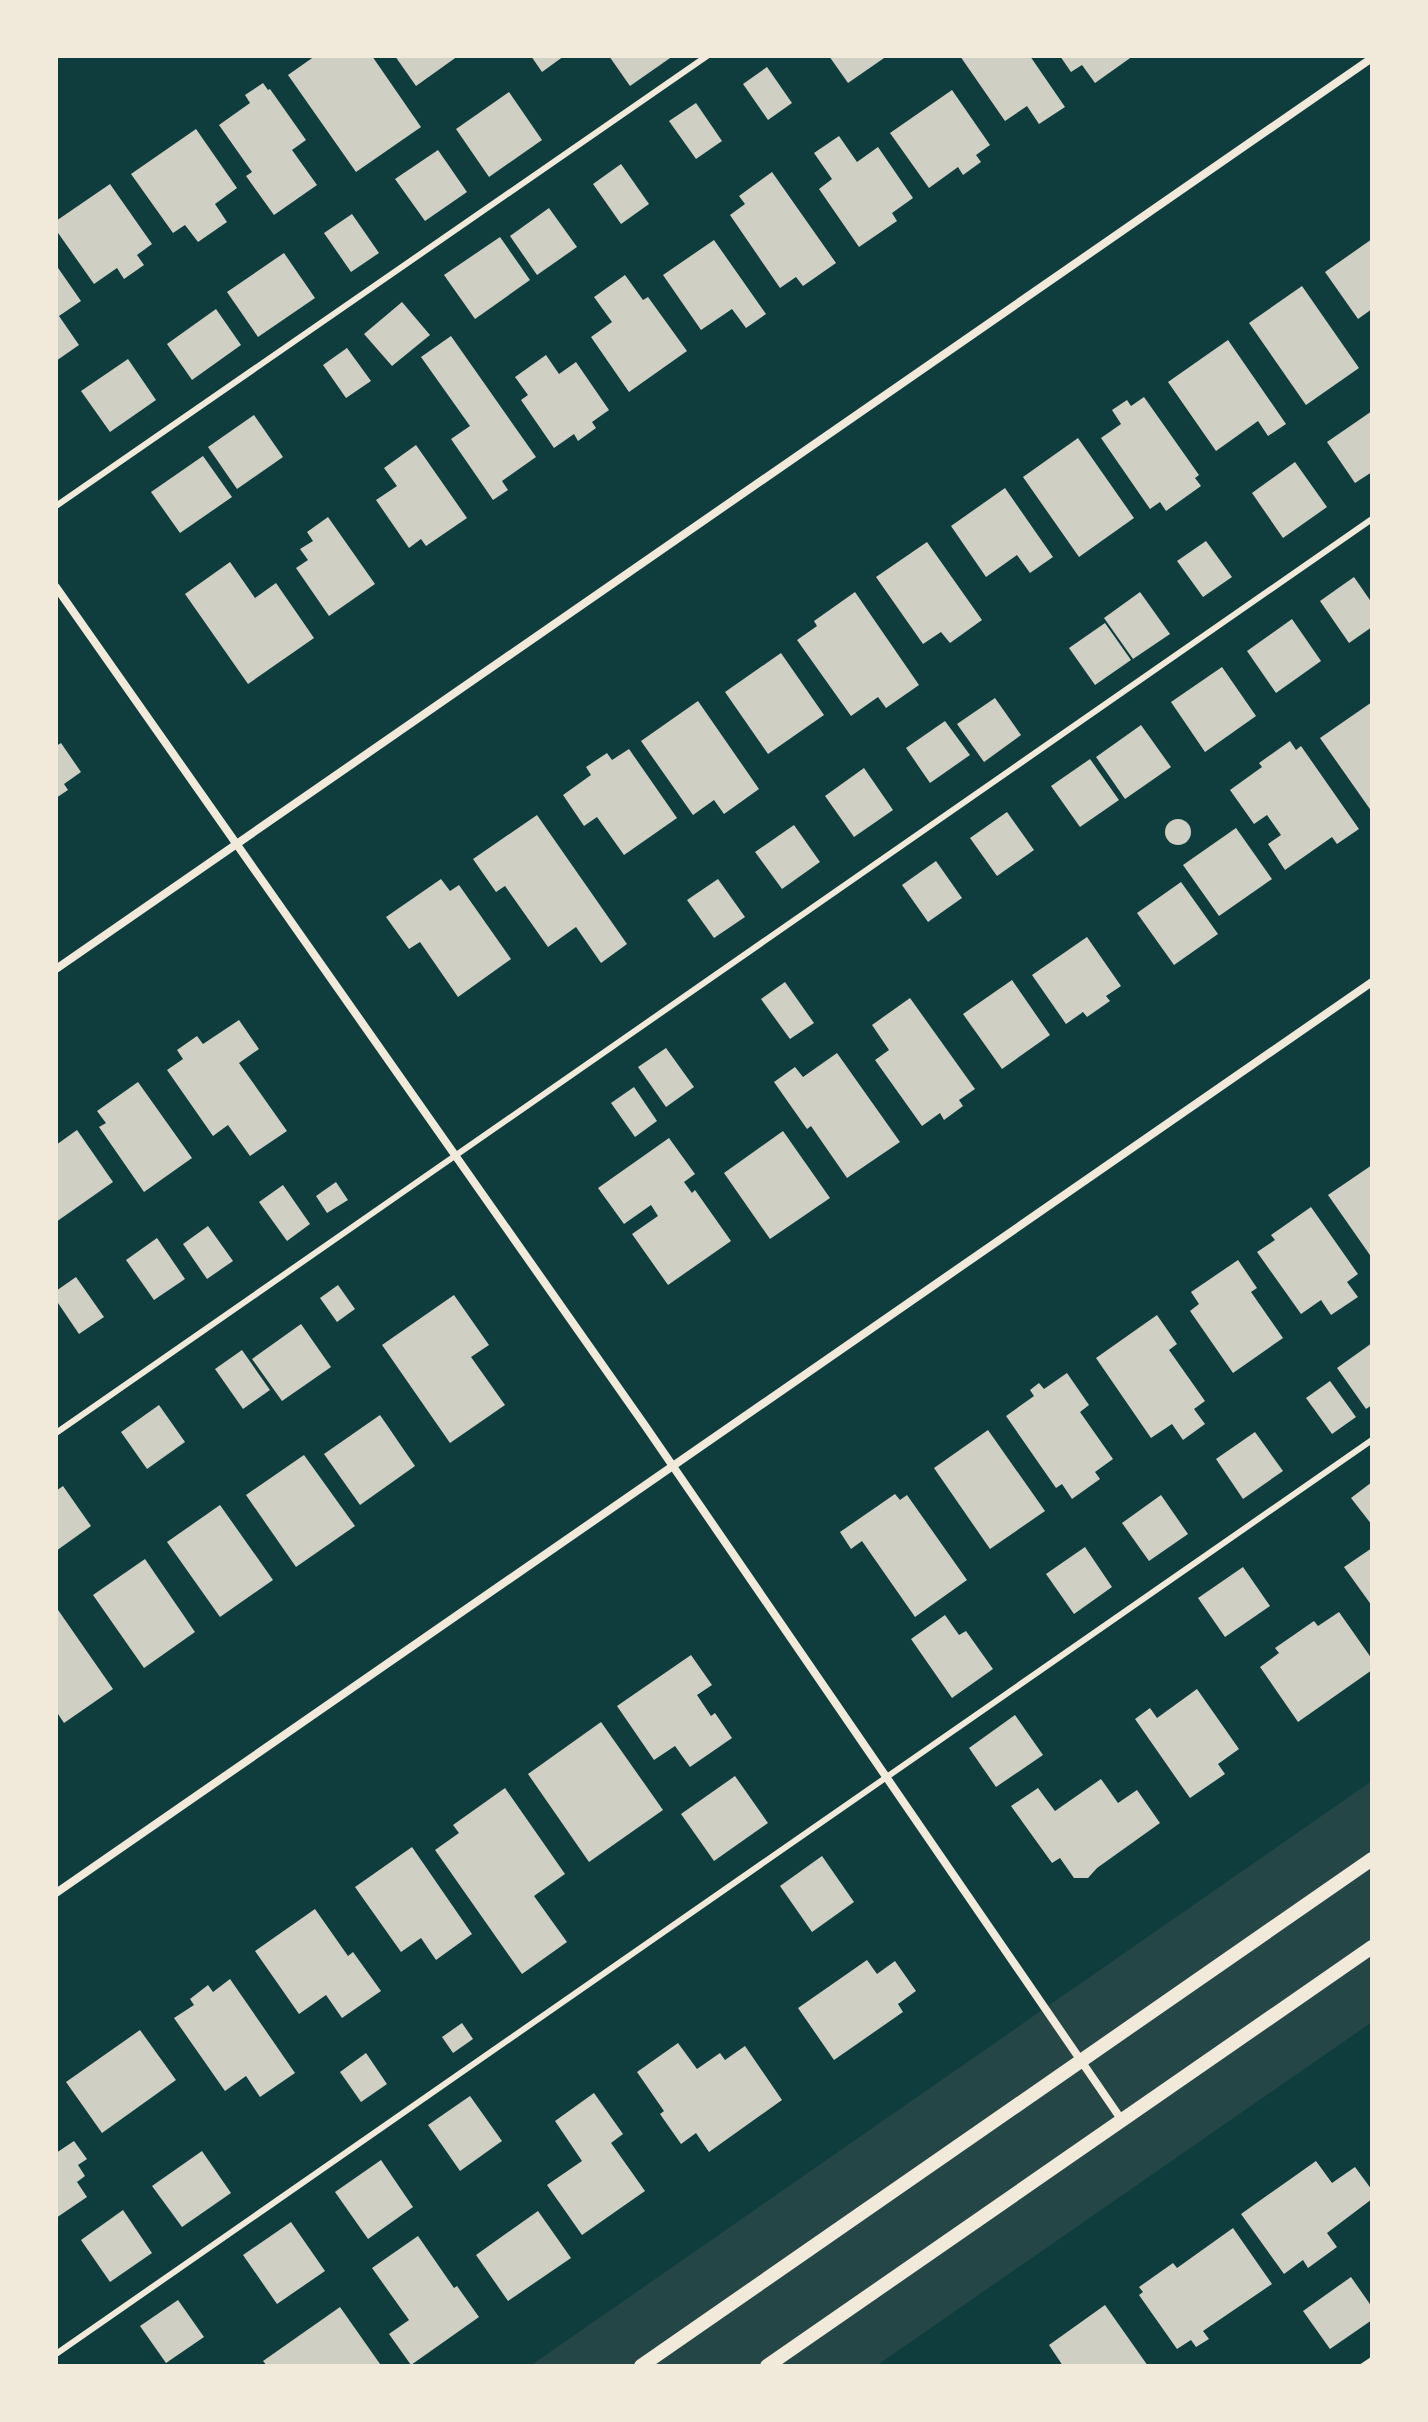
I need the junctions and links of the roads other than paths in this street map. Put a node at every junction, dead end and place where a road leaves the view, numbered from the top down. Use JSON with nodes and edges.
{"nodes":[{"id":1,"x":707,"y":56,"type":"edge"},
{"id":2,"x":1372,"y":58,"type":"edge"},
{"id":3,"x":56,"y":506,"type":"edge"},
{"id":4,"x":1372,"y":519,"type":"edge"},
{"id":5,"x":56,"y":587,"type":"edge"},
{"id":6,"x":237,"y":845,"type":"junction"},
{"id":7,"x":56,"y":969,"type":"edge"},
{"id":8,"x":1372,"y":982,"type":"edge"},
{"id":9,"x":455,"y":1156,"type":"junction"},
{"id":10,"x":56,"y":1433,"type":"edge"},
{"id":11,"x":1372,"y":1440,"type":"edge"},
{"id":12,"x":673,"y":1467,"type":"junction"},
{"id":13,"x":887,"y":1778,"type":"junction"},
{"id":14,"x":1372,"y":1859,"type":"edge"},
{"id":15,"x":56,"y":1893,"type":"edge"},
{"id":16,"x":1372,"y":1947,"type":"edge"},
{"id":17,"x":1081,"y":2060,"type":"junction"},
{"id":18,"x":1121,"y":2119,"type":"junction"},
{"id":19,"x":56,"y":2354,"type":"edge"},
{"id":20,"x":1372,"y":2360,"type":"edge"},
{"id":21,"x":641,"y":2366,"type":"edge"},
{"id":22,"x":767,"y":2366,"type":"edge"},
{"id":23,"x":1363,"y":2366,"type":"edge"}],
"edges":[{"from":1,"to":3,"type":"lane"},
{"from":2,"to":6,"type":"street"},
{"from":4,"to":9,"type":"lane"},
{"from":5,"to":6,"type":"street"},
{"from":6,"to":7,"type":"street"},
{"from":6,"to":9,"type":"street"},
{"from":8,"to":12,"type":"street"},
{"from":9,"to":10,"type":"lane"},
{"from":9,"to":12,"type":"street"},
{"from":11,"to":13,"type":"lane"},
{"from":12,"to":13,"type":"street"},
{"from":12,"to":15,"type":"street"},
{"from":13,"to":17,"type":"street"},
{"from":13,"to":19,"type":"lane"},
{"from":14,"to":17,"type":"street"},
{"from":16,"to":18,"type":"street"},
{"from":17,"to":18,"type":"street"},
{"from":17,"to":21,"type":"street"},
{"from":18,"to":22,"type":"street"},
{"from":20,"to":23,"type":"lane"}]}
